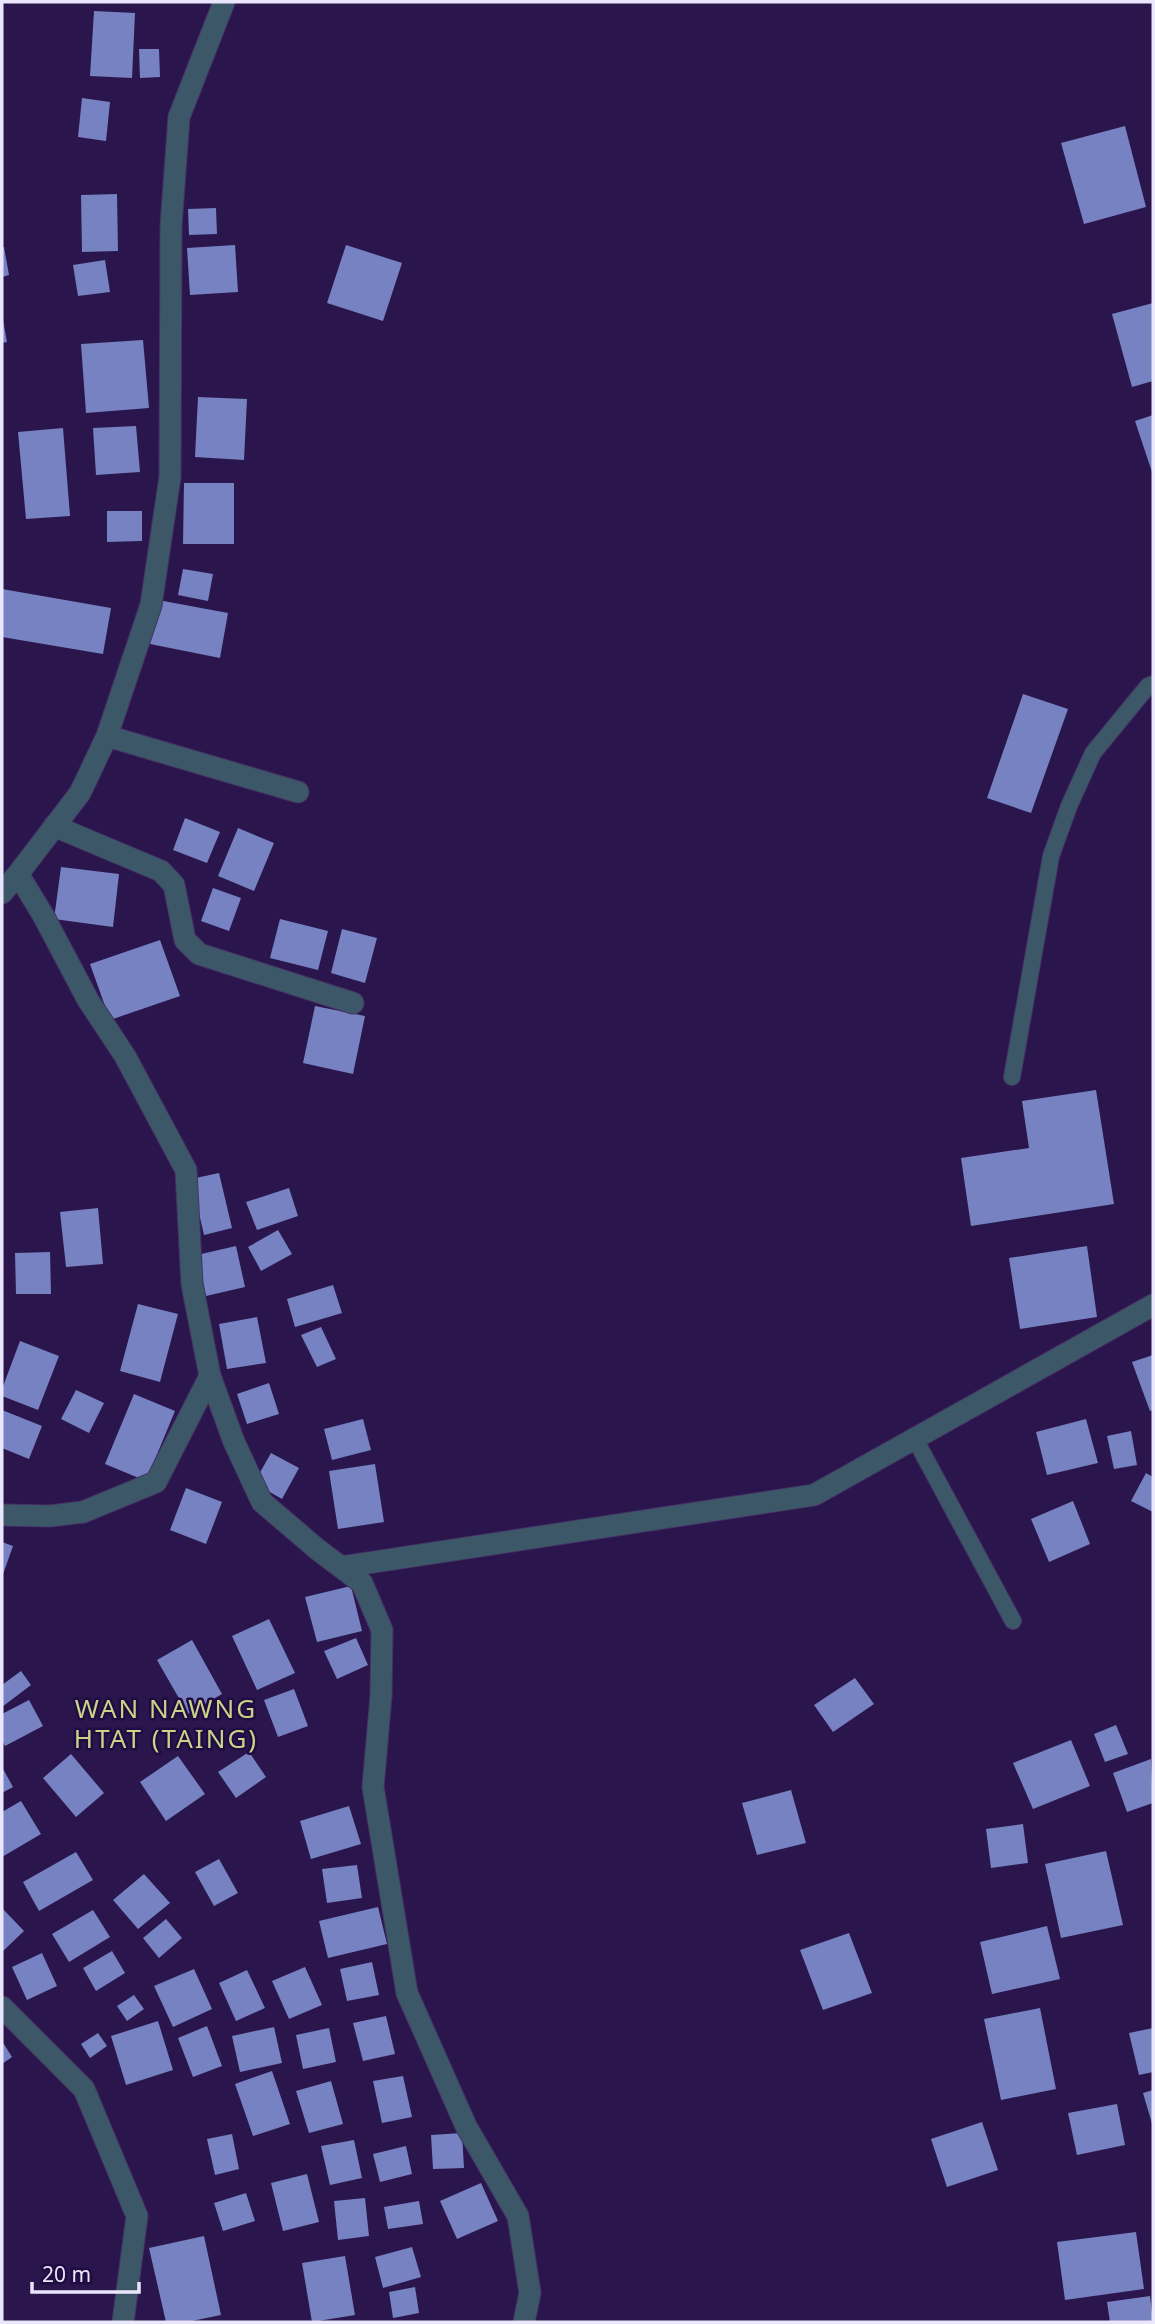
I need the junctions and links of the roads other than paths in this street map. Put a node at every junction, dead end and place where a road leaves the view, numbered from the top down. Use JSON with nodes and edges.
{"nodes":[{"id":1,"x":224,"y":2,"type":"edge"},
{"id":2,"x":1153,"y":684,"type":"edge"},
{"id":3,"x":107,"y":736,"type":"junction"},
{"id":4,"x":298,"y":792,"type":"dead end"},
{"id":5,"x":54,"y":826,"type":"junction"},
{"id":6,"x":18,"y":874,"type":"junction"},
{"id":7,"x":2,"y":893,"type":"edge"},
{"id":8,"x":353,"y":1003,"type":"dead end"},
{"id":9,"x":1012,"y":1077,"type":"dead end"},
{"id":10,"x":1153,"y":1305,"type":"edge"},
{"id":11,"x":210,"y":1376,"type":"junction"},
{"id":12,"x":915,"y":1438,"type":"junction"},
{"id":13,"x":2,"y":1515,"type":"edge"},
{"id":14,"x":341,"y":1567,"type":"junction"},
{"id":15,"x":1013,"y":1621,"type":"dead end"},
{"id":16,"x":2,"y":2007,"type":"edge"},
{"id":17,"x":123,"y":2322,"type":"edge"},
{"id":18,"x":524,"y":2322,"type":"edge"}],
"edges":[{"from":1,"to":3,"type":"street"},
{"from":2,"to":9,"type":"lane"},
{"from":3,"to":4,"type":"street"},
{"from":3,"to":5,"type":"street"},
{"from":5,"to":6,"type":"street"},
{"from":5,"to":8,"type":"street"},
{"from":6,"to":7,"type":"street"},
{"from":6,"to":11,"type":"street"},
{"from":10,"to":12,"type":"street"},
{"from":11,"to":13,"type":"street"},
{"from":11,"to":14,"type":"street"},
{"from":12,"to":14,"type":"street"},
{"from":12,"to":15,"type":"lane"},
{"from":14,"to":18,"type":"street"},
{"from":16,"to":17,"type":"street"}]}
